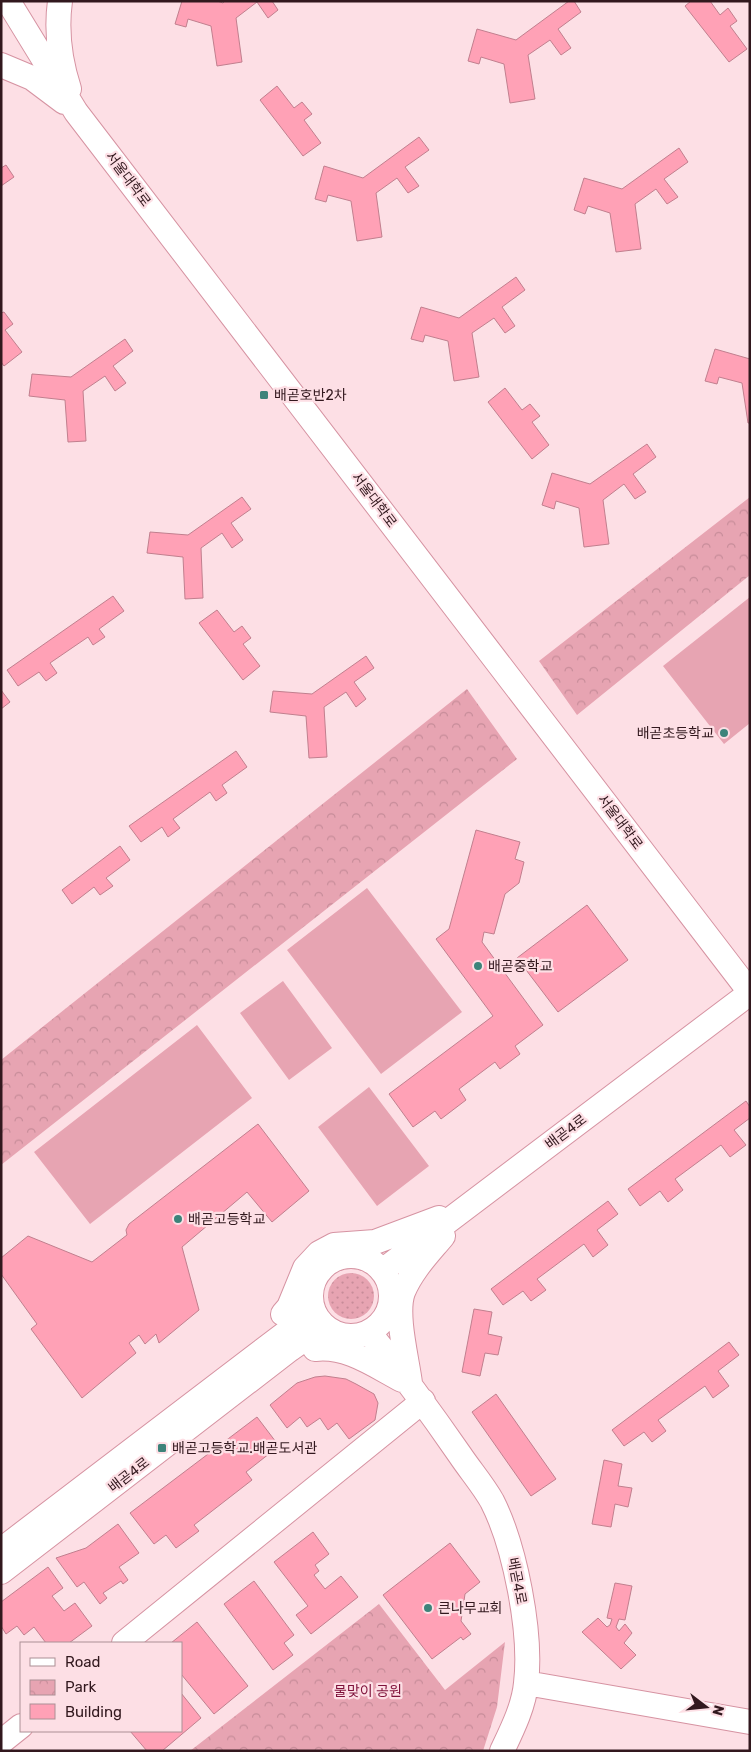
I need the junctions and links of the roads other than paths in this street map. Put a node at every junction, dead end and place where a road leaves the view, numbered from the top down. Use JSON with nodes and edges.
{"nodes":[{"id":1,"x":8,"y":1,"type":"edge"},
{"id":2,"x":60,"y":1,"type":"edge"},
{"id":3,"x":1,"y":65,"type":"edge"},
{"id":4,"x":76,"y":112,"type":"junction"},
{"id":5,"x":750,"y":993,"type":"edge"},
{"id":6,"x":466,"y":1207,"type":"junction"},
{"id":7,"x":382,"y":1271,"type":"junction"},
{"id":8,"x":310,"y":1298,"type":"junction"},
{"id":9,"x":331,"y":1332,"type":"junction"},
{"id":10,"x":369,"y":1332,"type":"junction"},
{"id":11,"x":220,"y":1393,"type":"junction"},
{"id":12,"x":417,"y":1393,"type":"junction"},
{"id":13,"x":1,"y":1550,"type":"edge"},
{"id":14,"x":1,"y":1572,"type":"edge"},
{"id":15,"x":125,"y":1642,"type":"edge"},
{"id":16,"x":526,"y":1683,"type":"junction"},
{"id":17,"x":750,"y":1722,"type":"edge"},
{"id":18,"x":20,"y":1727,"type":"edge"},
{"id":19,"x":1,"y":1742,"type":"edge"},
{"id":20,"x":502,"y":1751,"type":"edge"}],
"edges":[{"from":1,"to":4,"type":"main road","name":"서울대학로"},
{"from":2,"to":4,"type":"main road"},
{"from":3,"to":4,"type":"main road"},
{"from":4,"to":5,"type":"main road","name":"서울대학로"},
{"from":5,"to":6,"type":"main road","name":"배곧4로"},
{"from":6,"to":7,"type":"main road","name":"배곧4로"},
{"from":6,"to":11,"type":"main road"},
{"from":6,"to":12,"type":"main road"},
{"from":7,"to":8,"type":"main road"},
{"from":7,"to":10,"type":"main road"},
{"from":8,"to":9,"type":"main road"},
{"from":8,"to":11,"type":"main road","name":"배곧4로"},
{"from":9,"to":10,"type":"main road"},
{"from":9,"to":11,"type":"main road","name":"배곧4로"},
{"from":10,"to":12,"type":"main road","name":"배곧4로"},
{"from":11,"to":12,"type":"main road"},
{"from":11,"to":13,"type":"main road","name":"배곧4로"},
{"from":11,"to":14,"type":"main road","name":"배곧4로"},
{"from":12,"to":15,"type":"main road"},
{"from":12,"to":16,"type":"main road","name":"배곧4로"},
{"from":16,"to":17,"type":"main road"},
{"from":16,"to":20,"type":"main road","name":"배곧4로"},
{"from":18,"to":19,"type":"main road"}]}
